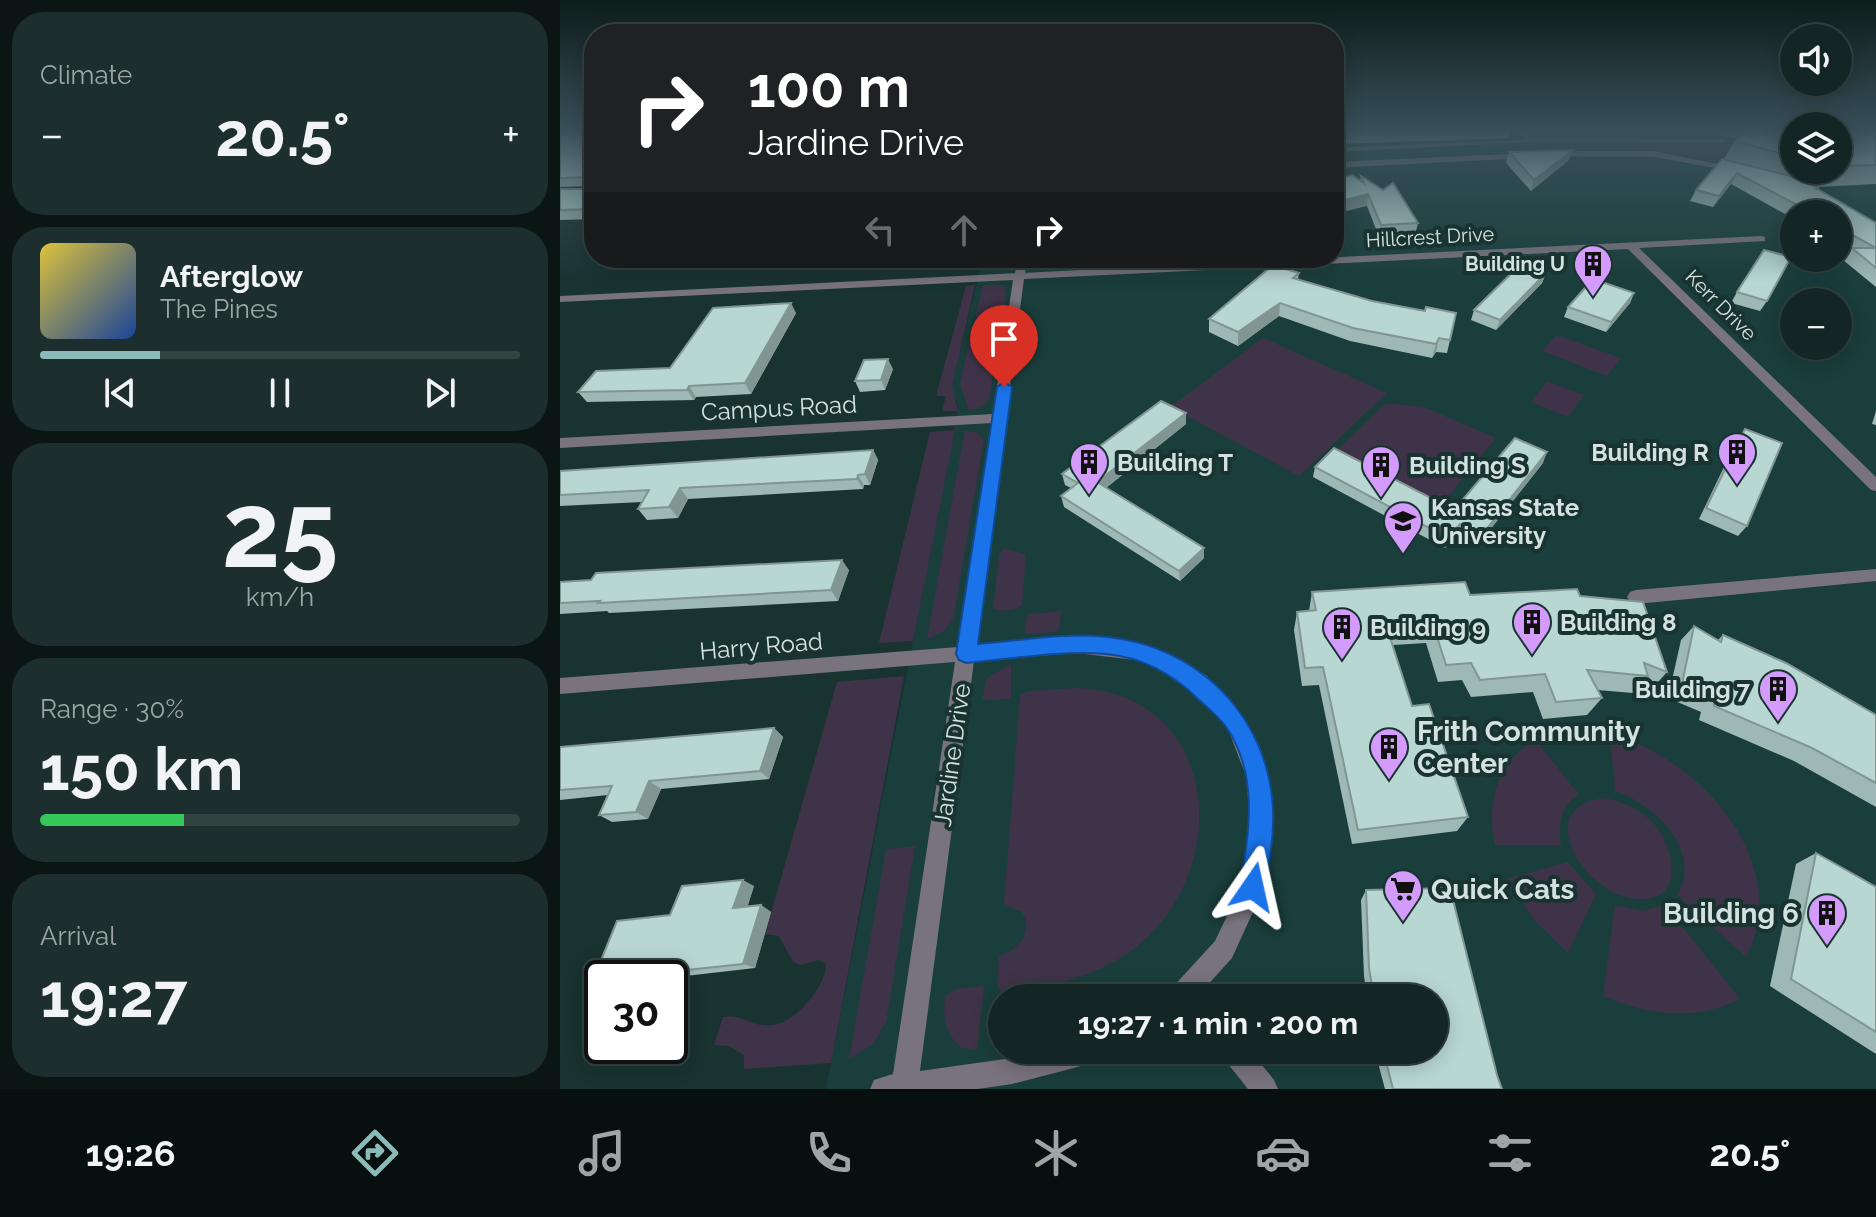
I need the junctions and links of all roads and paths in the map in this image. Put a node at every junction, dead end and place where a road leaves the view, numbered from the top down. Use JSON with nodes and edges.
{"nodes":[{"id":1,"x":1761,"y":239,"type":"dead end"},
{"id":2,"x":1630,"y":245,"type":"junction"},
{"id":3,"x":1344,"y":260,"type":"edge"},
{"id":4,"x":1021,"y":268,"type":"edge"},
{"id":5,"x":1204,"y":268,"type":"edge"},
{"id":6,"x":1019,"y":278,"type":"junction"},
{"id":7,"x":560,"y":299,"type":"edge"},
{"id":8,"x":1000,"y":418,"type":"junction"},
{"id":9,"x":560,"y":443,"type":"edge"},
{"id":10,"x":1876,"y":486,"type":"edge"},
{"id":11,"x":1876,"y":575,"type":"edge"},
{"id":12,"x":1636,"y":597,"type":"dead end"},
{"id":13,"x":966,"y":654,"type":"junction"},
{"id":14,"x":560,"y":686,"type":"edge"},
{"id":15,"x":1196,"y":984,"type":"edge"},
{"id":16,"x":1039,"y":1064,"type":"edge"},
{"id":17,"x":1244,"y":1064,"type":"edge"},
{"id":18,"x":897,"y":1088,"type":"edge"},
{"id":19,"x":1265,"y":1089,"type":"edge"}],
"edges":[{"from":1,"to":2,"type":"street","name":"Kerr Drive"},
{"from":2,"to":3,"type":"street","name":"Hillcrest Drive"},
{"from":2,"to":10,"type":"street","name":"Kerr Drive"},
{"from":4,"to":6,"type":"street","name":"Jardine Drive"},
{"from":5,"to":6,"type":"street","name":"Hillcrest Drive"},
{"from":6,"to":7,"type":"street","name":"Hillcrest Drive"},
{"from":6,"to":8,"type":"street","name":"Jardine Drive"},
{"from":8,"to":9,"type":"street","name":"Campus Road"},
{"from":8,"to":13,"type":"street","name":"Jardine Drive"},
{"from":11,"to":12,"type":"street"},
{"from":13,"to":14,"type":"street","name":"Harry Road"},
{"from":13,"to":15,"type":"street","name":"Harry Road"},
{"from":13,"to":18,"type":"street","name":"Jardine Drive"},
{"from":16,"to":18,"type":"street"},
{"from":17,"to":19,"type":"street"}]}
